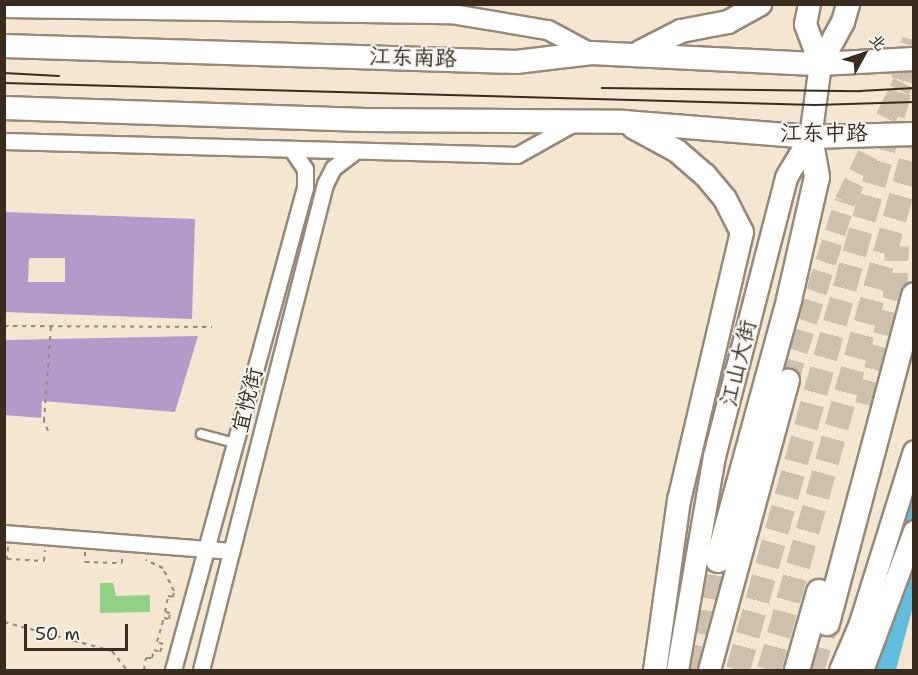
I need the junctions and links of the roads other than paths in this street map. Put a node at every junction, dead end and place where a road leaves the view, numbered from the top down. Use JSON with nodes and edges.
{"nodes":[{"id":1,"x":760,"y":4,"type":"edge"},
{"id":2,"x":809,"y":4,"type":"edge"},
{"id":3,"x":848,"y":4,"type":"edge"},
{"id":4,"x":4,"y":8,"type":"edge"},
{"id":5,"x":376,"y":9,"type":"edge"},
{"id":6,"x":4,"y":46,"type":"edge"},
{"id":7,"x":591,"y":53,"type":"junction"},
{"id":8,"x":639,"y":53,"type":"junction"},
{"id":9,"x":914,"y":59,"type":"edge"},
{"id":10,"x":820,"y":64,"type":"junction"},
{"id":11,"x":4,"y":108,"type":"edge"},
{"id":12,"x":624,"y":122,"type":"junction"},
{"id":13,"x":574,"y":123,"type":"junction"},
{"id":14,"x":914,"y":134,"type":"edge"},
{"id":15,"x":810,"y":137,"type":"junction"},
{"id":16,"x":4,"y":141,"type":"edge"},
{"id":17,"x":292,"y":150,"type":"junction"},
{"id":18,"x":354,"y":152,"type":"junction"},
{"id":19,"x":914,"y":295,"type":"edge"},
{"id":20,"x":788,"y":380,"type":"tunnel mouth"},
{"id":21,"x":867,"y":405,"type":"tunnel mouth"},
{"id":22,"x":201,"y":434,"type":"dead end"},
{"id":23,"x":236,"y":443,"type":"junction"},
{"id":24,"x":914,"y":451,"type":"edge"},
{"id":25,"x":914,"y":531,"type":"edge"},
{"id":26,"x":4,"y":532,"type":"edge"},
{"id":27,"x":207,"y":549,"type":"junction"},
{"id":28,"x":231,"y":551,"type":"junction"},
{"id":29,"x":718,"y":560,"type":"tunnel mouth"},
{"id":30,"x":827,"y":622,"type":"tunnel mouth"},
{"id":31,"x":174,"y":670,"type":"edge"},
{"id":32,"x":201,"y":670,"type":"edge"},
{"id":33,"x":655,"y":670,"type":"edge"},
{"id":34,"x":677,"y":670,"type":"edge"},
{"id":35,"x":709,"y":670,"type":"edge"},
{"id":36,"x":797,"y":670,"type":"edge"},
{"id":37,"x":840,"y":670,"type":"edge"},
{"id":38,"x":862,"y":670,"type":"edge"}],
"edges":[{"from":1,"to":8,"type":"main road"},
{"from":2,"to":10,"type":"main road"},
{"from":3,"to":10,"type":"main road"},
{"from":4,"to":5,"type":"street"},
{"from":5,"to":7,"type":"street"},
{"from":6,"to":7,"type":"main road","name":"江东南路"},
{"from":7,"to":8,"type":"main road","name":"江东南路"},
{"from":8,"to":10,"type":"main road","name":"江东南路"},
{"from":9,"to":10,"type":"main road","name":"江东南路"},
{"from":10,"to":15,"type":"main road","name":"江山大街"},
{"from":11,"to":13,"type":"main road"},
{"from":12,"to":13,"type":"main road"},
{"from":12,"to":15,"type":"main road","name":"江东中路"},
{"from":12,"to":33,"type":"main road"},
{"from":13,"to":18,"type":"street"},
{"from":14,"to":15,"type":"main road","name":"江东中路"},
{"from":15,"to":29,"type":"highway"},
{"from":15,"to":34,"type":"main road","name":"江山大街"},
{"from":16,"to":17,"type":"street"},
{"from":17,"to":18,"type":"street"},
{"from":17,"to":23,"type":"street","name":"宜悦街"},
{"from":18,"to":28,"type":"street","name":"宜悦街"},
{"from":19,"to":30,"type":"highway"},
{"from":20,"to":35,"type":"main road"},
{"from":21,"to":36,"type":"highway"},
{"from":22,"to":23,"type":"lane"},
{"from":23,"to":27,"type":"street","name":"宜悦街"},
{"from":24,"to":37,"type":"main road"},
{"from":25,"to":38,"type":"main road"},
{"from":26,"to":27,"type":"street"},
{"from":27,"to":28,"type":"street"},
{"from":27,"to":31,"type":"street","name":"宜悦街"},
{"from":28,"to":32,"type":"street","name":"宜悦街"}]}
